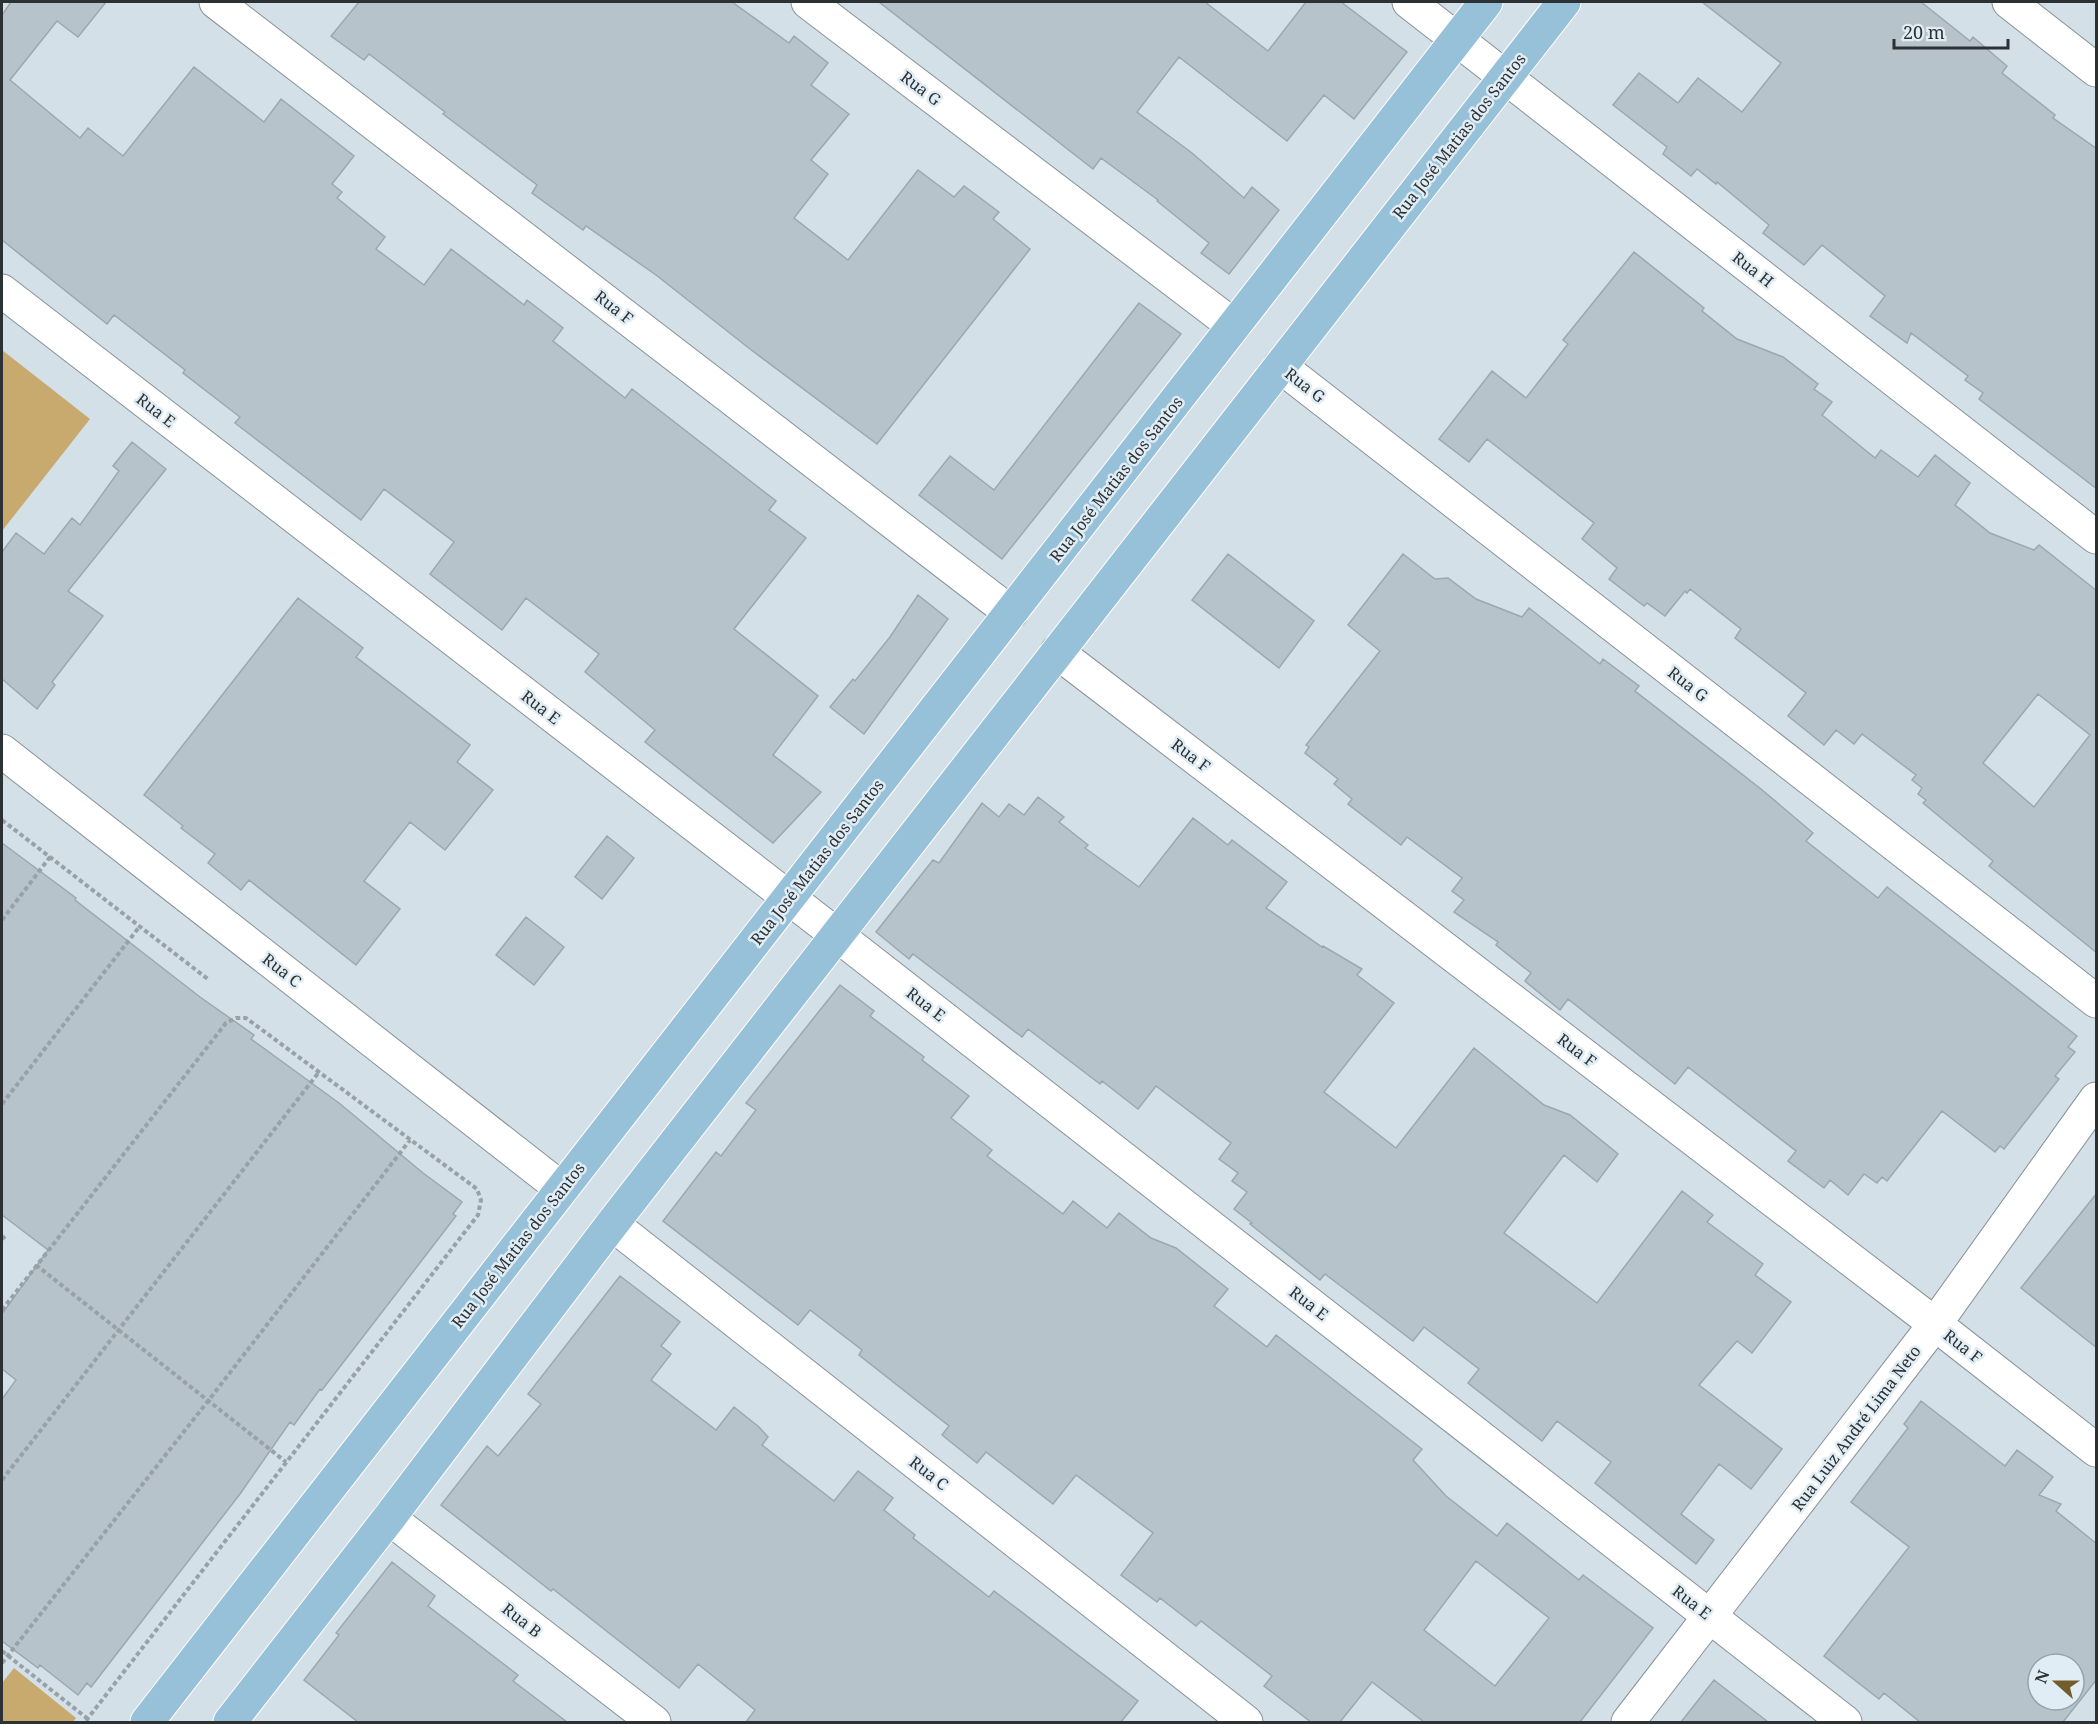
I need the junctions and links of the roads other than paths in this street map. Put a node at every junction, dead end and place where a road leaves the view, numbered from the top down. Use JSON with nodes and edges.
{"nodes":[{"id":1,"x":216,"y":2,"type":"edge"},
{"id":2,"x":808,"y":2,"type":"edge"},
{"id":3,"x":1409,"y":2,"type":"edge"},
{"id":4,"x":1486,"y":2,"type":"edge"},
{"id":5,"x":1564,"y":2,"type":"edge"},
{"id":6,"x":2009,"y":2,"type":"edge"},
{"id":7,"x":1457,"y":39,"type":"junction"},
{"id":8,"x":2097,"y":70,"type":"edge"},
{"id":9,"x":1505,"y":77,"type":"junction"},
{"id":10,"x":2,"y":291,"type":"edge"},
{"id":11,"x":1234,"y":326,"type":"junction"},
{"id":12,"x":1280,"y":366,"type":"junction"},
{"id":13,"x":2097,"y":537,"type":"edge"},
{"id":14,"x":1011,"y":613,"type":"junction"},
{"id":15,"x":1057,"y":652,"type":"junction"},
{"id":16,"x":2,"y":751,"type":"edge"},
{"id":17,"x":789,"y":898,"type":"junction"},
{"id":18,"x":837,"y":935,"type":"junction"},
{"id":19,"x":2097,"y":1001,"type":"edge"},
{"id":20,"x":2097,"y":1098,"type":"edge"},
{"id":21,"x":562,"y":1189,"type":"junction"},
{"id":22,"x":612,"y":1224,"type":"junction"},
{"id":23,"x":1935,"y":1324,"type":"junction"},
{"id":24,"x":2097,"y":1450,"type":"edge"},
{"id":25,"x":389,"y":1518,"type":"junction"},
{"id":26,"x":1711,"y":1617,"type":"junction"},
{"id":27,"x":147,"y":1722,"type":"edge"},
{"id":28,"x":230,"y":1722,"type":"edge"},
{"id":29,"x":654,"y":1722,"type":"edge"},
{"id":30,"x":1246,"y":1722,"type":"edge"},
{"id":31,"x":1628,"y":1722,"type":"edge"},
{"id":32,"x":1845,"y":1722,"type":"edge"}],
"edges":[{"from":1,"to":14,"type":"street","name":"Rua F"},
{"from":2,"to":11,"type":"street","name":"Rua G"},
{"from":3,"to":7,"type":"street","name":"Rua H"},
{"from":4,"to":7,"type":"main road","name":"Rua José Matias dos Santos"},
{"from":5,"to":9,"type":"main road","name":"Rua José Matias dos Santos"},
{"from":6,"to":8,"type":"street"},
{"from":7,"to":9,"type":"street","name":"Rua H"},
{"from":7,"to":11,"type":"main road","name":"Rua José Matias dos Santos"},
{"from":9,"to":12,"type":"main road","name":"Rua José Matias dos Santos"},
{"from":9,"to":13,"type":"street","name":"Rua H"},
{"from":10,"to":17,"type":"street","name":"Rua E"},
{"from":11,"to":14,"type":"main road","name":"Rua José Matias dos Santos"},
{"from":12,"to":15,"type":"main road","name":"Rua José Matias dos Santos"},
{"from":12,"to":19,"type":"street","name":"Rua G"},
{"from":14,"to":17,"type":"main road","name":"Rua José Matias dos Santos"},
{"from":15,"to":18,"type":"main road","name":"Rua José Matias dos Santos"},
{"from":15,"to":23,"type":"street","name":"Rua F"},
{"from":16,"to":21,"type":"street","name":"Rua C"},
{"from":17,"to":18,"type":"street","name":"Rua E"},
{"from":17,"to":21,"type":"main road","name":"Rua José Matias dos Santos"},
{"from":18,"to":22,"type":"main road","name":"Rua José Matias dos Santos"},
{"from":18,"to":26,"type":"street","name":"Rua E"},
{"from":20,"to":23,"type":"street","name":"Rua Luiz André Lima Neto"},
{"from":21,"to":27,"type":"main road","name":"Rua José Matias dos Santos"},
{"from":22,"to":25,"type":"main road","name":"Rua José Matias dos Santos"},
{"from":22,"to":30,"type":"street","name":"Rua C"},
{"from":23,"to":24,"type":"street","name":"Rua F"},
{"from":23,"to":26,"type":"street","name":"Rua Luiz André Lima Neto"},
{"from":25,"to":28,"type":"main road","name":"Rua José Matias dos Santos"},
{"from":25,"to":29,"type":"street","name":"Rua B"},
{"from":26,"to":31,"type":"street","name":"Rua Luiz André Lima Neto"},
{"from":26,"to":32,"type":"street","name":"Rua E"}]}
